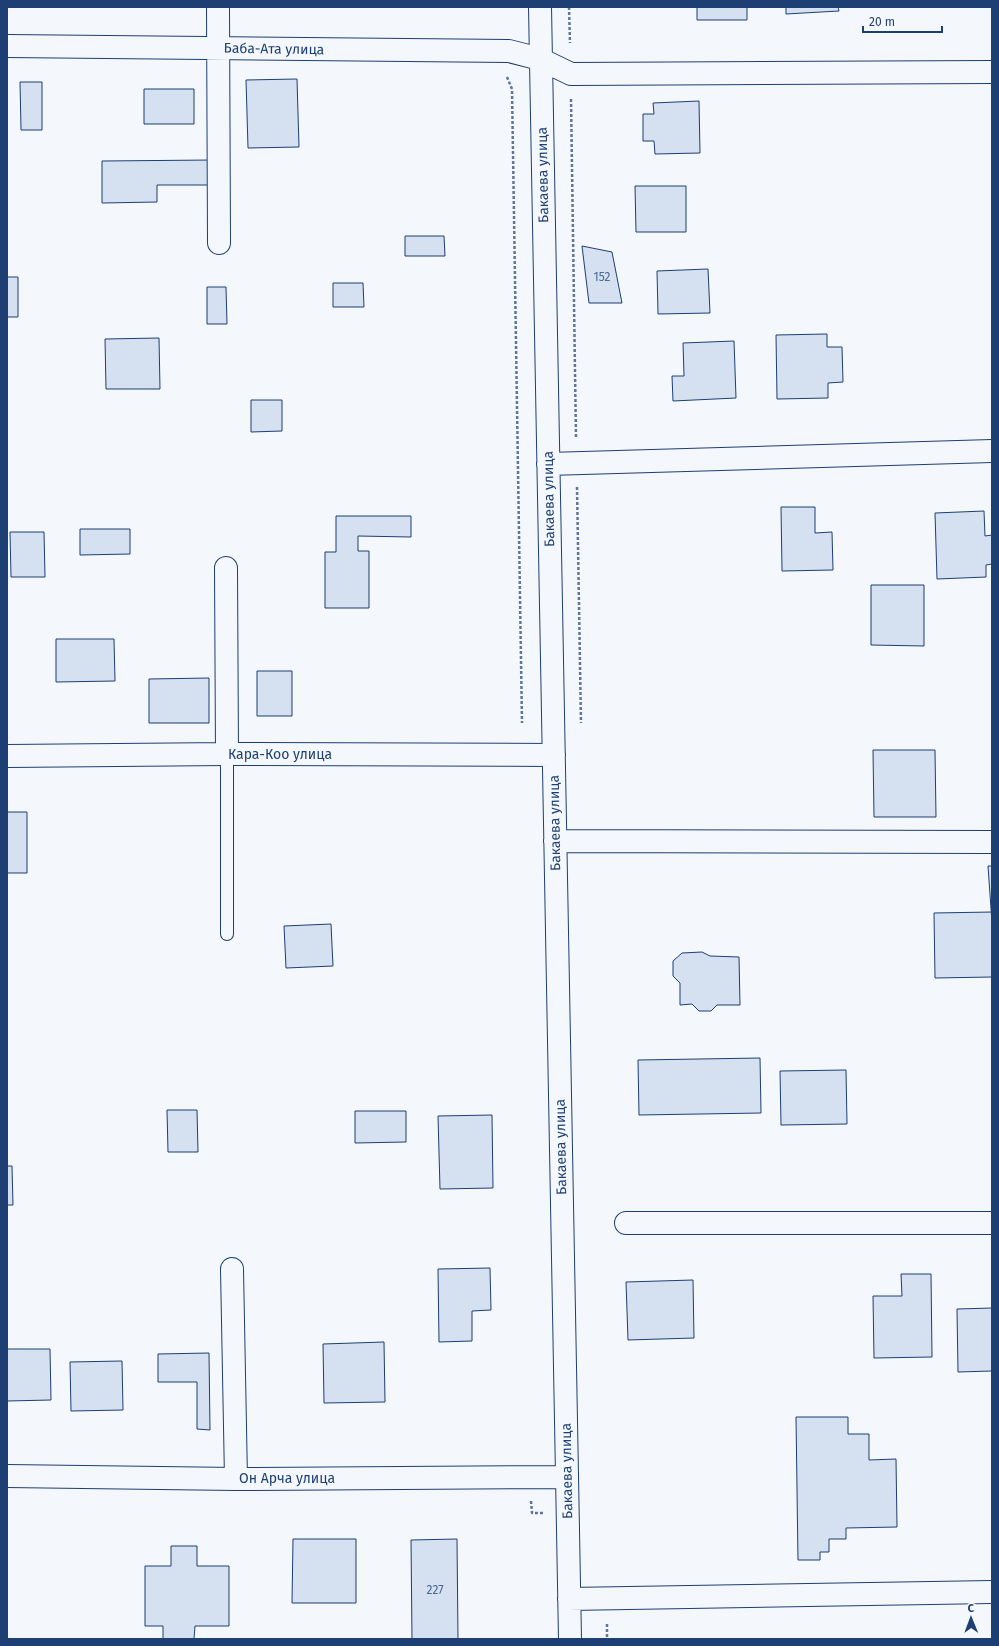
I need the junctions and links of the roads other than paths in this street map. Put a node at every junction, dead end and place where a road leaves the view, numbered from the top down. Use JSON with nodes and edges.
{"nodes":[{"id":1,"x":218,"y":7,"type":"edge"},
{"id":2,"x":540,"y":7,"type":"edge"},
{"id":3,"x":7,"y":46,"type":"edge"},
{"id":4,"x":219,"y":49,"type":"junction"},
{"id":5,"x":540,"y":59,"type":"junction"},
{"id":6,"x":992,"y":72,"type":"edge"},
{"id":7,"x":219,"y":243,"type":"dead end"},
{"id":8,"x":992,"y":451,"type":"edge"},
{"id":9,"x":548,"y":464,"type":"junction"},
{"id":10,"x":226,"y":568,"type":"dead end"},
{"id":11,"x":227,"y":754,"type":"junction"},
{"id":12,"x":554,"y":755,"type":"junction"},
{"id":13,"x":7,"y":756,"type":"edge"},
{"id":14,"x":555,"y":841,"type":"junction"},
{"id":15,"x":992,"y":842,"type":"edge"},
{"id":16,"x":227,"y":934,"type":"dead end"},
{"id":17,"x":626,"y":1223,"type":"dead end"},
{"id":18,"x":992,"y":1223,"type":"edge"},
{"id":19,"x":232,"y":1269,"type":"dead end"},
{"id":20,"x":7,"y":1476,"type":"edge"},
{"id":21,"x":567,"y":1477,"type":"junction"},
{"id":22,"x":236,"y":1478,"type":"junction"},
{"id":23,"x":992,"y":1592,"type":"edge"},
{"id":24,"x":569,"y":1599,"type":"junction"},
{"id":25,"x":570,"y":1639,"type":"edge"}],
"edges":[{"from":1,"to":4,"type":"street"},
{"from":2,"to":5,"type":"street","name":"Бакаева улица"},
{"from":3,"to":4,"type":"street","name":"Баба-Ата улица"},
{"from":4,"to":5,"type":"street","name":"Баба-Ата улица"},
{"from":4,"to":7,"type":"street"},
{"from":5,"to":6,"type":"street","name":"Баба-Ата улица"},
{"from":5,"to":9,"type":"street","name":"Бакаева улица"},
{"from":8,"to":9,"type":"street"},
{"from":9,"to":12,"type":"street","name":"Бакаева улица"},
{"from":10,"to":11,"type":"street"},
{"from":11,"to":12,"type":"street","name":"Кара-Коо улица"},
{"from":11,"to":13,"type":"street","name":"Кара-Коо улица"},
{"from":11,"to":16,"type":"lane"},
{"from":12,"to":14,"type":"street","name":"Бакаева улица"},
{"from":14,"to":15,"type":"street"},
{"from":14,"to":21,"type":"street","name":"Бакаева улица"},
{"from":17,"to":18,"type":"street"},
{"from":19,"to":22,"type":"street"},
{"from":20,"to":22,"type":"street","name":"Он Арча улица"},
{"from":21,"to":22,"type":"street","name":"Он Арча улица"},
{"from":21,"to":24,"type":"street","name":"Бакаева улица"},
{"from":23,"to":24,"type":"street"},
{"from":24,"to":25,"type":"street","name":"Бакаева улица"}]}
